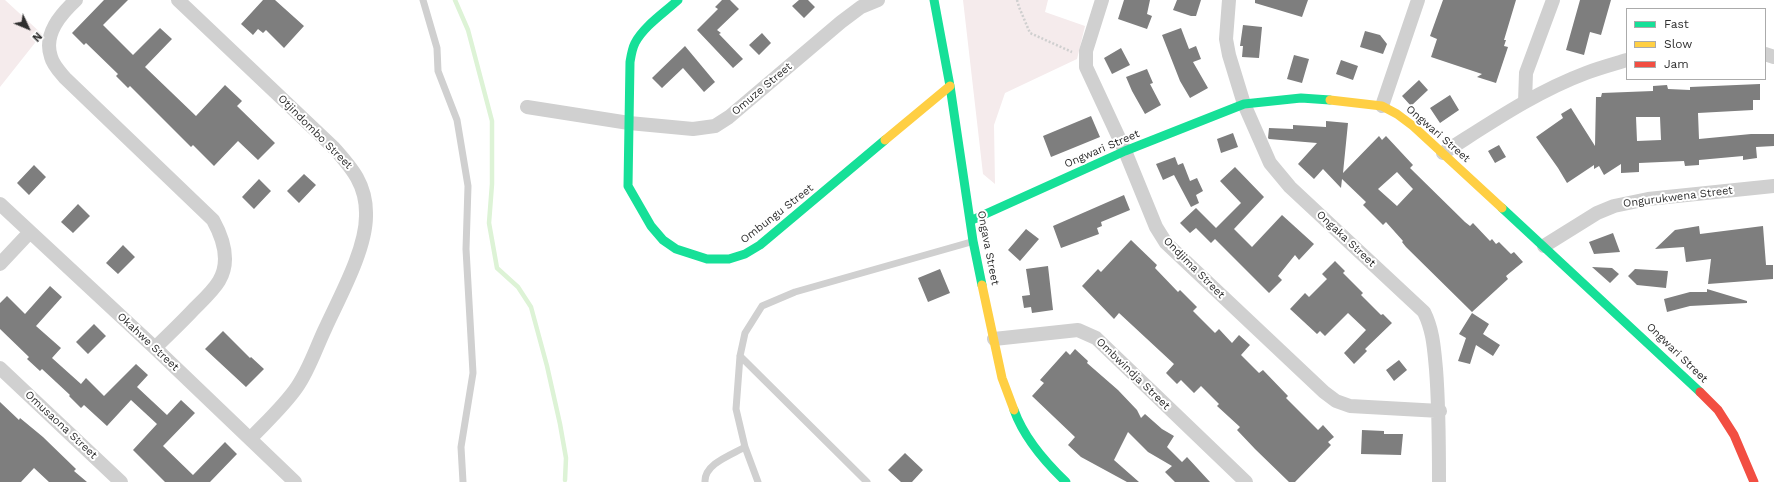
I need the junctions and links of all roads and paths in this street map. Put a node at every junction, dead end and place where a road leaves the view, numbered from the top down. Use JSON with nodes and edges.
{"nodes":[{"id":1,"x":76,"y":0,"type":"edge"},
{"id":2,"x":178,"y":0,"type":"edge"},
{"id":3,"x":423,"y":0,"type":"edge"},
{"id":4,"x":678,"y":0,"type":"edge"},
{"id":5,"x":878,"y":0,"type":"edge"},
{"id":6,"x":934,"y":0,"type":"edge"},
{"id":7,"x":1018,"y":0,"type":"edge"},
{"id":8,"x":1102,"y":0,"type":"edge"},
{"id":9,"x":1229,"y":0,"type":"edge"},
{"id":10,"x":1418,"y":0,"type":"edge"},
{"id":11,"x":1553,"y":0,"type":"edge"},
{"id":12,"x":1085,"y":59,"type":"junction"},
{"id":13,"x":1626,"y":60,"type":"edge"},
{"id":14,"x":950,"y":86,"type":"junction"},
{"id":15,"x":1525,"y":102,"type":"junction"},
{"id":16,"x":1244,"y":104,"type":"junction"},
{"id":17,"x":1382,"y":106,"type":"junction"},
{"id":18,"x":528,"y":107,"type":"dead end"},
{"id":19,"x":629,"y":123,"type":"junction"},
{"id":20,"x":1125,"y":151,"type":"junction"},
{"id":21,"x":1443,"y":153,"type":"junction"},
{"id":22,"x":1774,"y":186,"type":"edge"},
{"id":23,"x":0,"y":204,"type":"edge"},
{"id":24,"x":970,"y":221,"type":"junction"},
{"id":25,"x":30,"y":232,"type":"junction"},
{"id":26,"x":973,"y":241,"type":"junction"},
{"id":27,"x":1544,"y":246,"type":"junction"},
{"id":28,"x":0,"y":264,"type":"edge"},
{"id":29,"x":994,"y":339,"type":"junction"},
{"id":30,"x":155,"y":348,"type":"junction"},
{"id":31,"x":740,"y":356,"type":"junction"},
{"id":32,"x":0,"y":368,"type":"edge"},
{"id":33,"x":1440,"y":411,"type":"junction"},
{"id":34,"x":250,"y":439,"type":"junction"},
{"id":35,"x":745,"y":447,"type":"junction"},
{"id":36,"x":121,"y":482,"type":"edge"},
{"id":37,"x":295,"y":482,"type":"edge"},
{"id":38,"x":463,"y":482,"type":"edge"},
{"id":39,"x":705,"y":482,"type":"edge"},
{"id":40,"x":758,"y":482,"type":"edge"},
{"id":41,"x":867,"y":482,"type":"edge"},
{"id":42,"x":1066,"y":482,"type":"edge"},
{"id":43,"x":1246,"y":482,"type":"edge"},
{"id":44,"x":1439,"y":482,"type":"edge"},
{"id":45,"x":1754,"y":482,"type":"edge"}],
"edges":[{"from":1,"to":30,"type":"street"},
{"from":2,"to":34,"type":"street","name":"Otjindombo Street"},
{"from":3,"to":38,"type":"lane"},
{"from":4,"to":19,"type":"street","name":"Ombungu Street"},
{"from":5,"to":19,"type":"street","name":"Omuze Street"},
{"from":6,"to":14,"type":"street","name":"Ongava Street"},
{"from":7,"to":12,"type":"path"},
{"from":8,"to":12,"type":"street","name":"Ondjima Street"},
{"from":9,"to":16,"type":"street","name":"Ongaka Street"},
{"from":10,"to":17,"type":"street"},
{"from":11,"to":15,"type":"street"},
{"from":12,"to":20,"type":"street","name":"Ondjima Street"},
{"from":13,"to":15,"type":"street"},
{"from":14,"to":19,"type":"street","name":"Ombungu Street"},
{"from":14,"to":24,"type":"street","name":"Ongava Street"},
{"from":15,"to":21,"type":"street"},
{"from":16,"to":17,"type":"street","name":"Ongwari Street"},
{"from":16,"to":20,"type":"street","name":"Ongwari Street"},
{"from":16,"to":33,"type":"street","name":"Ongaka Street"},
{"from":17,"to":21,"type":"street","name":"Ongwari Street"},
{"from":18,"to":19,"type":"street","name":"Omuze Street"},
{"from":20,"to":24,"type":"street","name":"Ongwari Street"},
{"from":20,"to":33,"type":"street","name":"Ondjima Street"},
{"from":21,"to":27,"type":"street","name":"Ongwari Street"},
{"from":22,"to":27,"type":"street","name":"Ongurukwena Street"},
{"from":23,"to":25,"type":"street","name":"Okahwe Street"},
{"from":24,"to":26,"type":"street","name":"Ongava Street"},
{"from":25,"to":28,"type":"street"},
{"from":25,"to":30,"type":"street","name":"Okahwe Street"},
{"from":26,"to":29,"type":"street","name":"Ongava Street"},
{"from":26,"to":31,"type":"lane"},
{"from":27,"to":45,"type":"street","name":"Ongwari Street"},
{"from":29,"to":42,"type":"street","name":"Ongava Street"},
{"from":29,"to":43,"type":"street","name":"Ombwindja Street"},
{"from":30,"to":34,"type":"street","name":"Okahwe Street"},
{"from":31,"to":35,"type":"lane"},
{"from":31,"to":41,"type":"lane"},
{"from":32,"to":36,"type":"street","name":"Omusaona Street"},
{"from":33,"to":44,"type":"street","name":"Ongaka Street"},
{"from":34,"to":37,"type":"street","name":"Okahwe Street"},
{"from":35,"to":39,"type":"lane"},
{"from":35,"to":40,"type":"lane"}]}
